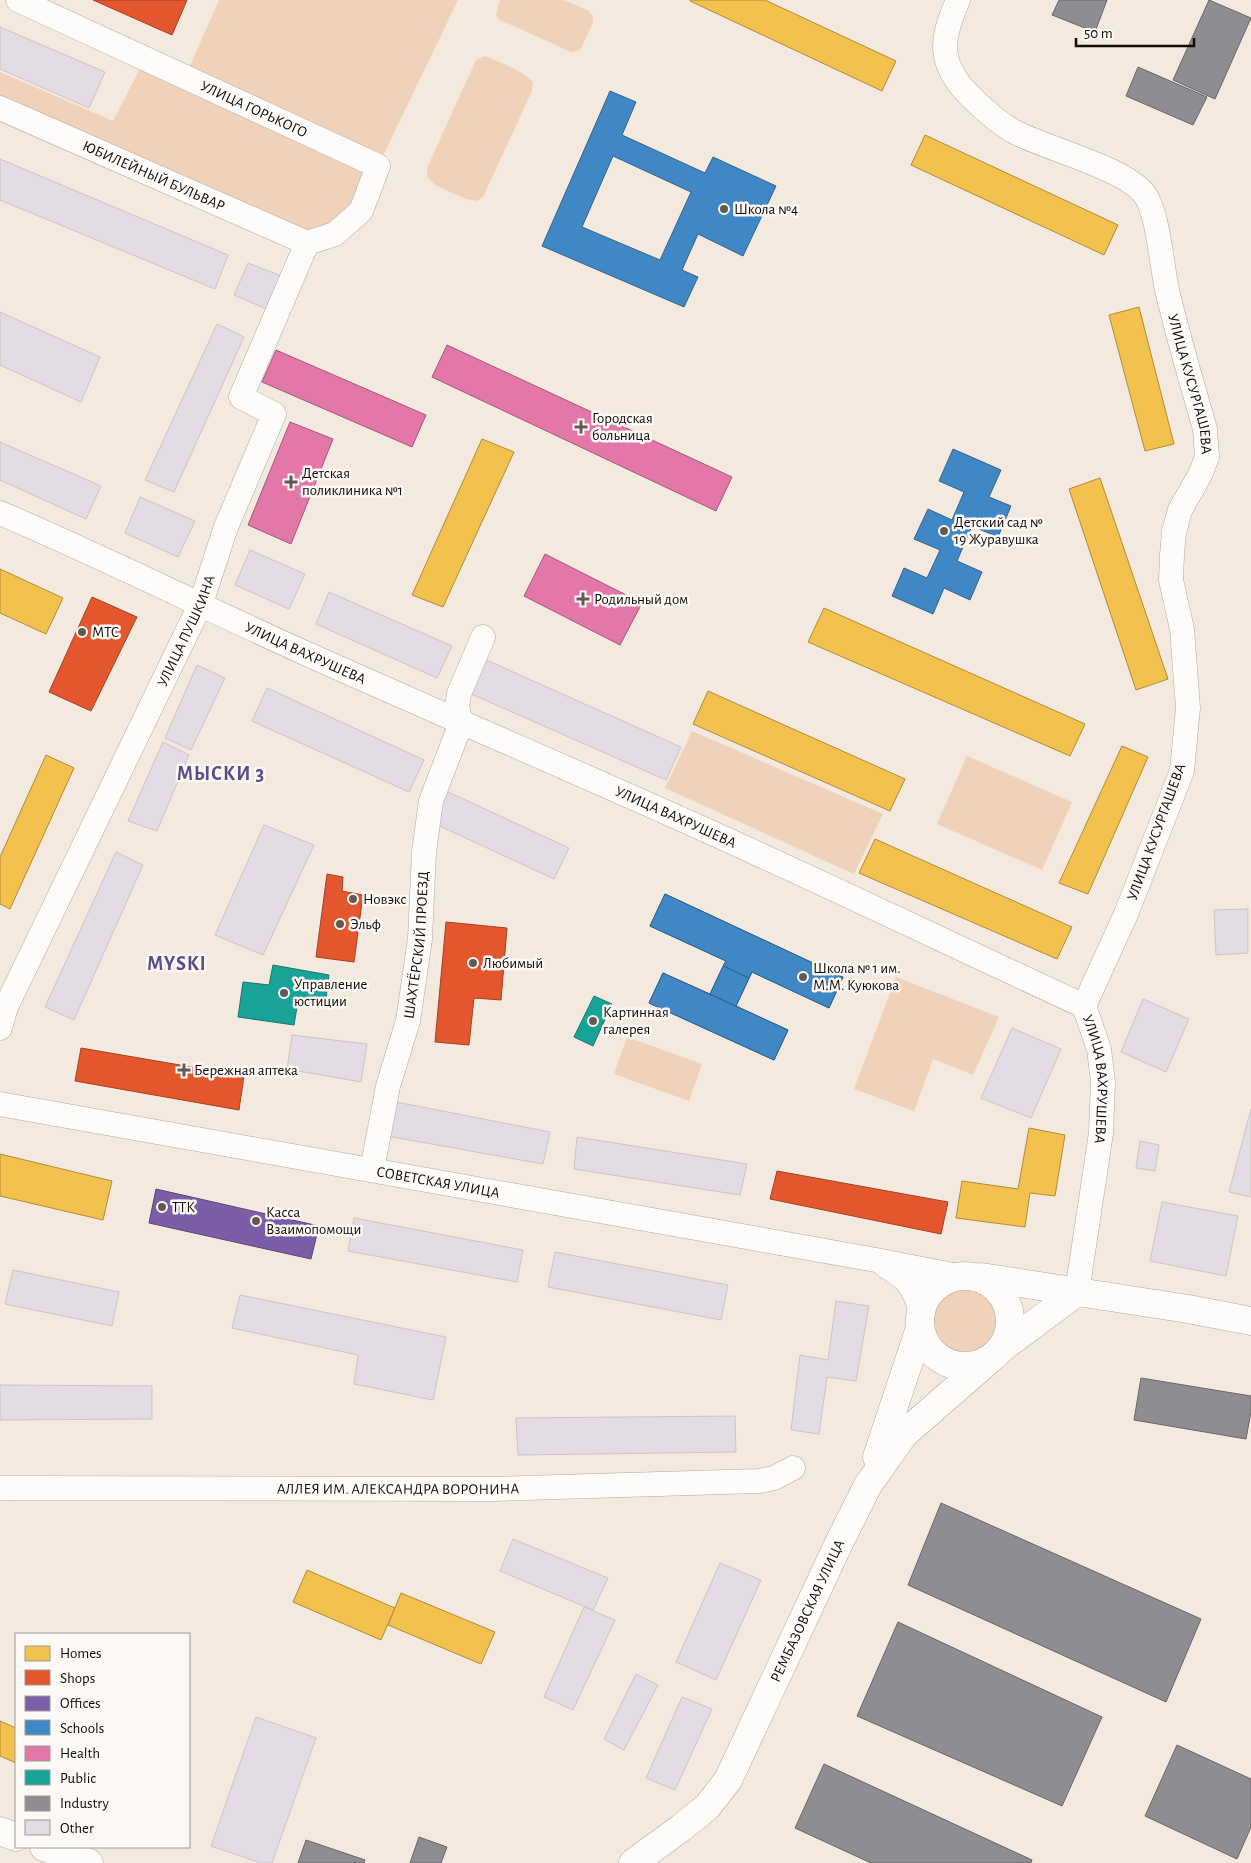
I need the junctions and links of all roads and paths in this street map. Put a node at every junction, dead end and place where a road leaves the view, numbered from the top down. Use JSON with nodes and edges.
{"nodes":[{"id":1,"x":958,"y":0,"type":"edge"},
{"id":2,"x":32,"y":3,"type":"edge"},
{"id":3,"x":0,"y":108,"type":"edge"},
{"id":4,"x":307,"y":243,"type":"junction"},
{"id":5,"x":0,"y":513,"type":"edge"},
{"id":6,"x":201,"y":603,"type":"junction"},
{"id":7,"x":483,"y":636,"type":"dead end"},
{"id":8,"x":461,"y":723,"type":"junction"},
{"id":9,"x":1084,"y":1006,"type":"junction"},
{"id":10,"x":0,"y":1028,"type":"edge"},
{"id":11,"x":0,"y":1104,"type":"edge"},
{"id":12,"x":372,"y":1170,"type":"junction"},
{"id":13,"x":876,"y":1260,"type":"junction"},
{"id":14,"x":967,"y":1276,"type":"junction"},
{"id":15,"x":1077,"y":1292,"type":"junction"},
{"id":16,"x":920,"y":1319,"type":"junction"},
{"id":17,"x":1251,"y":1321,"type":"edge"},
{"id":18,"x":995,"y":1354,"type":"junction"},
{"id":19,"x":793,"y":1468,"type":"dead end"},
{"id":20,"x":868,"y":1485,"type":"junction"},
{"id":21,"x":0,"y":1488,"type":"edge"},
{"id":22,"x":0,"y":1831,"type":"edge"},
{"id":23,"x":15,"y":1837,"type":"edge"},
{"id":24,"x":47,"y":1848,"type":"edge"},
{"id":25,"x":89,"y":1863,"type":"edge"},
{"id":26,"x":633,"y":1863,"type":"edge"}],
"edges":[{"from":1,"to":9,"type":"street","name":"УЛИЦА КУСУРГАШЕВА"},
{"from":2,"to":4,"type":"street","name":"УЛИЦА ГОРЬКОГО"},
{"from":3,"to":4,"type":"street","name":"ЮБИЛЕЙНЫЙ БУЛЬВАР"},
{"from":4,"to":6,"type":"street","name":"УЛИЦА ПУШКИНА"},
{"from":5,"to":6,"type":"street","name":"УЛИЦА ВАХРУШЕВА"},
{"from":6,"to":8,"type":"street","name":"УЛИЦА ВАХРУШЕВА"},
{"from":6,"to":10,"type":"street","name":"УЛИЦА ПУШКИНА"},
{"from":7,"to":8,"type":"street"},
{"from":8,"to":9,"type":"street","name":"УЛИЦА ВАХРУШЕВА"},
{"from":8,"to":12,"type":"street","name":"ШАХТЁРСКИЙ ПРОЕЗД"},
{"from":9,"to":15,"type":"street","name":"УЛИЦА ВАХРУШЕВА"},
{"from":11,"to":12,"type":"street","name":"СОВЕТСКАЯ УЛИЦА"},
{"from":12,"to":13,"type":"street","name":"СОВЕТСКАЯ УЛИЦА"},
{"from":13,"to":14,"type":"street","name":"СОВЕТСКАЯ УЛИЦА"},
{"from":13,"to":16,"type":"street"},
{"from":14,"to":15,"type":"main road"},
{"from":14,"to":16,"type":"main road"},
{"from":14,"to":18,"type":"main road"},
{"from":15,"to":17,"type":"main road"},
{"from":15,"to":18,"type":"main road","name":"РЕМБАЗОВСКАЯ УЛИЦА"},
{"from":16,"to":18,"type":"main road"},
{"from":16,"to":20,"type":"main road"},
{"from":18,"to":20,"type":"main road","name":"РЕМБАЗОВСКАЯ УЛИЦА"},
{"from":19,"to":21,"type":"street","name":"АЛЛЕЯ ИМ. АЛЕКСАНДРА ВОРОНИНА"},
{"from":20,"to":26,"type":"main road","name":"РЕМБАЗОВСКАЯ УЛИЦА"},
{"from":22,"to":23,"type":"main road"},
{"from":24,"to":25,"type":"main road"}]}
